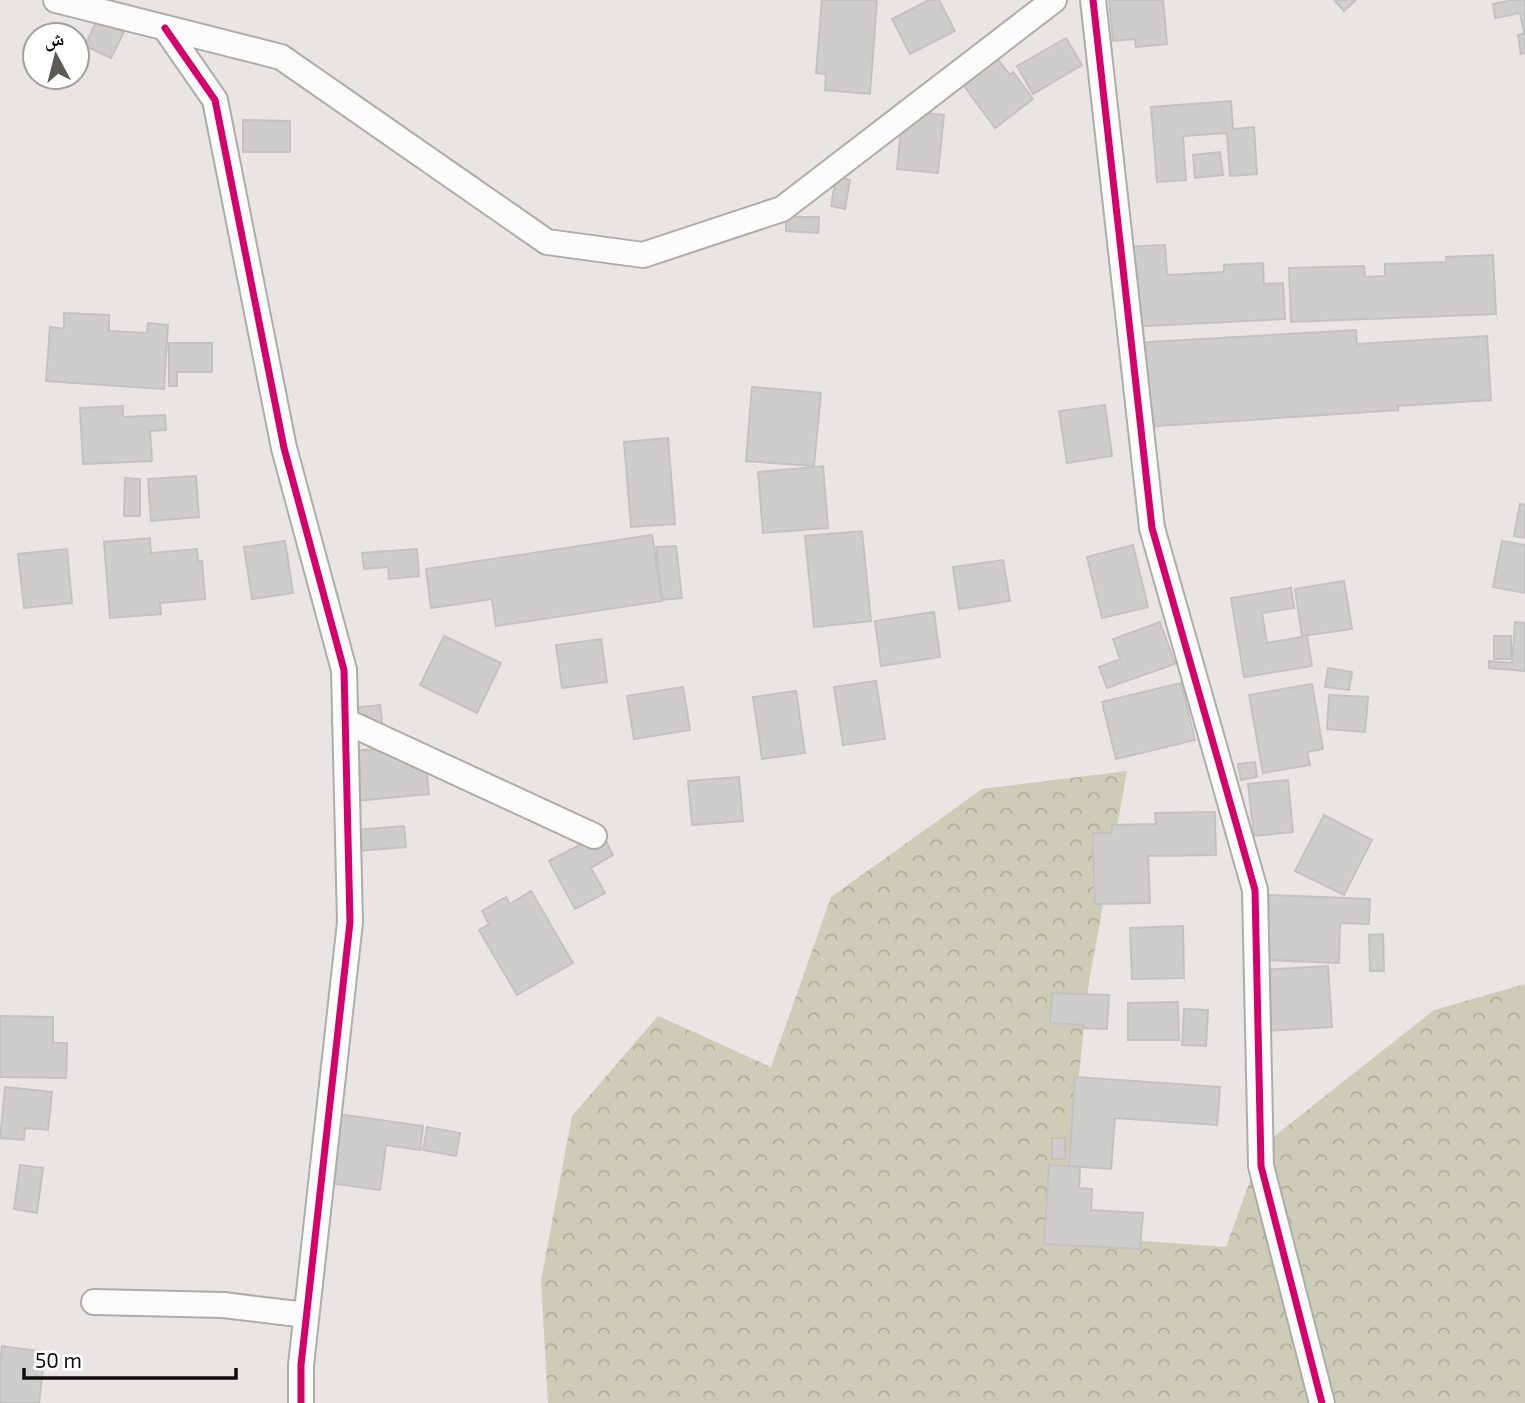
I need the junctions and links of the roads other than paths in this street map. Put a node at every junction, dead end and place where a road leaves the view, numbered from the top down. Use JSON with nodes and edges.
{"nodes":[{"id":1,"x":56,"y":0,"type":"edge"},
{"id":2,"x":1054,"y":0,"type":"edge"},
{"id":3,"x":1093,"y":0,"type":"edge"},
{"id":4,"x":165,"y":28,"type":"junction"},
{"id":5,"x":345,"y":721,"type":"junction"},
{"id":6,"x":594,"y":835,"type":"dead end"},
{"id":7,"x":94,"y":1302,"type":"dead end"},
{"id":8,"x":306,"y":1315,"type":"junction"},
{"id":9,"x":301,"y":1403,"type":"edge"},
{"id":10,"x":1322,"y":1403,"type":"edge"}],
"edges":[{"from":1,"to":4,"type":"street"},
{"from":2,"to":4,"type":"street"},
{"from":3,"to":10,"type":"street"},
{"from":4,"to":5,"type":"street"},
{"from":5,"to":6,"type":"street"},
{"from":5,"to":8,"type":"street"},
{"from":7,"to":8,"type":"street"},
{"from":8,"to":9,"type":"street"}]}
